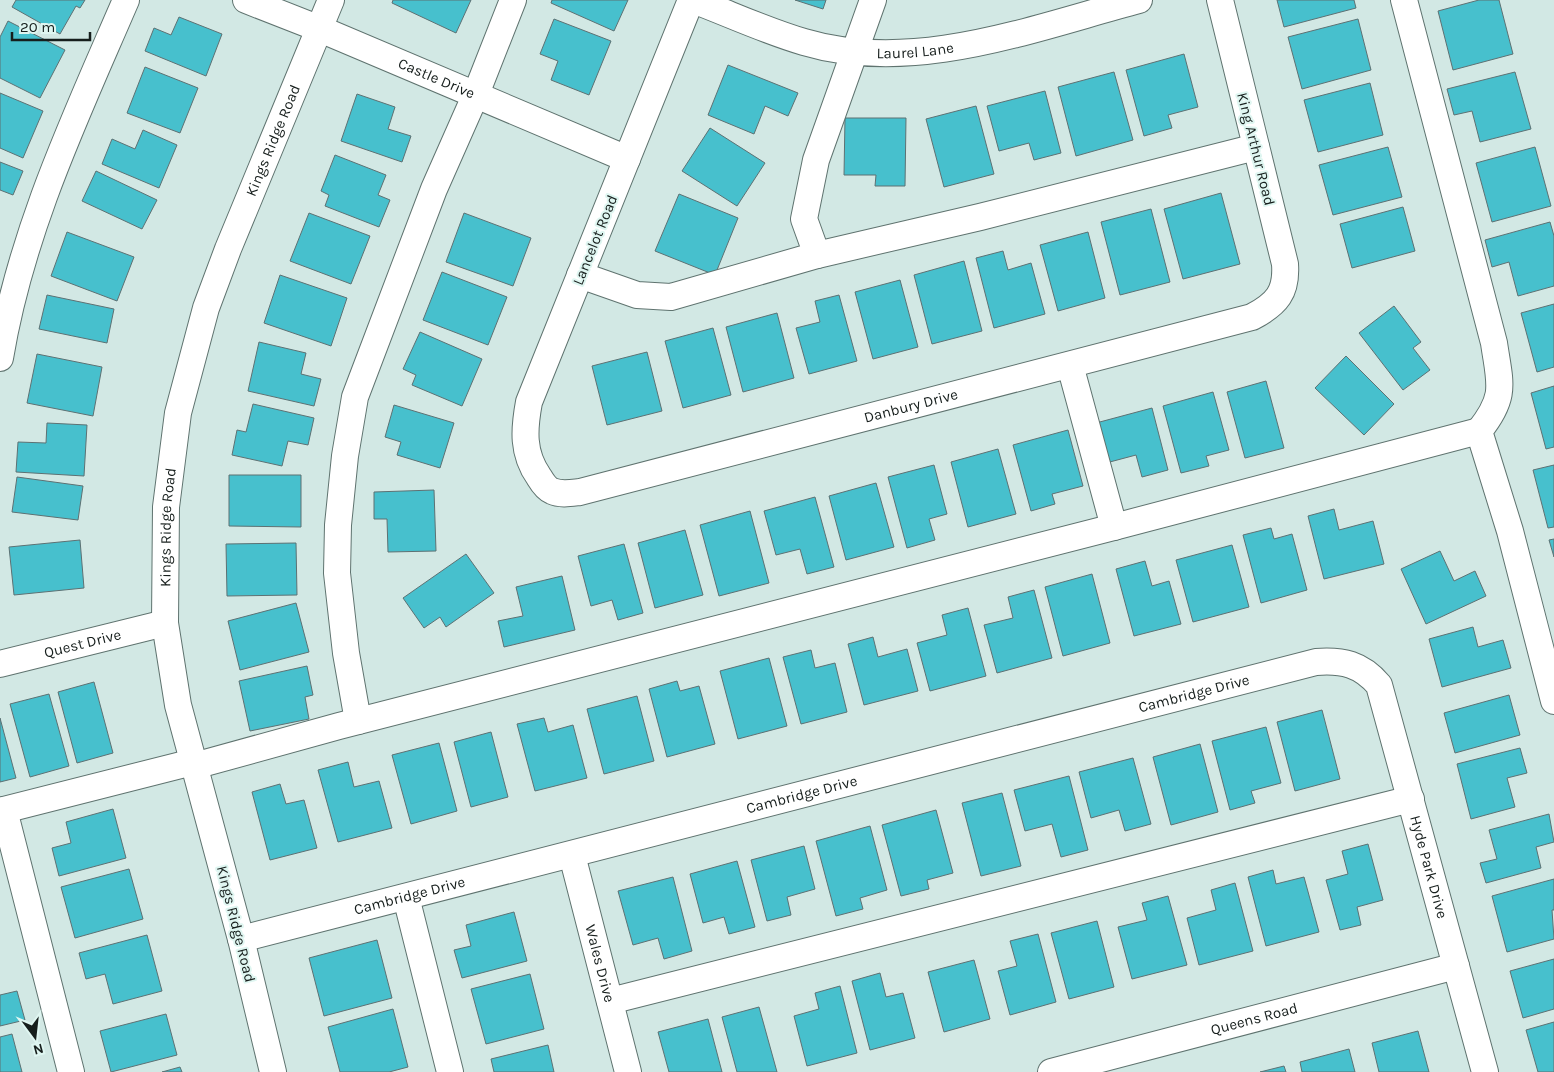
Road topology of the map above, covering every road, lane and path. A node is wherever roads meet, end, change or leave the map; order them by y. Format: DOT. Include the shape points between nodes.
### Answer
graph roads {
  1 [pos="126,0"];
  2 [pos="246,0"];
  3 [pos="331,0"];
  4 [pos="513,0"];
  5 [pos="692,0"];
  6 [pos="873,0"];
  7 [pos="1139,0"];
  8 [pos="1220,0"];
  9 [pos="1404,0"];
  10 [pos="320,29"];
  11 [pos="854,50"];
  12 [pos="476,94"];
  13 [pos="1256,147"];
  14 [pos="627,159"];
  15 [pos="817,255"];
  16 [pos="580,275"];
  17 [pos="1278,297"];
  18 [pos="0,358"];
  19 [pos="1070,365"];
  20 [pos="1479,431"];
  21 [pos="542,481"];
  22 [pos="1114,527"];
  23 [pos="165,623"];
  24 [pos="0,664"];
  25 [pos="1362,669"];
  26 [pos="1554,701"];
  27 [pos="358,721"];
  28 [pos="194,764"];
  29 [pos="1411,799"];
  30 [pos="2,811"];
  31 [pos="572,855"];
  32 [pos="406,897"];
  33 [pos="241,939"];
  34 [pos="1456,966"];
  35 [pos="610,1001"];
  36 [pos="71,1072"];
  37 [pos="272,1072"];
  38 [pos="450,1072"];
  39 [pos="628,1072"];
  40 [pos="1051,1072"];
  41 [pos="1485,1072"];
  1 -- 18 [label="street" via="40,205 8,310"];
  2 -- 10 [label="street, Castle Drive"];
  3 -- 10 [label="street, Kings Ridge Road"];
  4 -- 12 [label="street"];
  5 -- 11 [label="street, Laurel Lane" via="805,42"];
  5 -- 14 [label="street, Lancelot Road"];
  6 -- 11 [label="street"];
  7 -- 11 [label="street, Laurel Lane" via="939,49 883,53"];
  8 -- 13 [label="street, King Arthur Road"];
  9 -- 20 [label="street" via="1494,343 1501,392 1493,413"];
  10 -- 12 [label="street, Castle Drive"];
  10 -- 23 [label="street, Kings Ridge Road" via="228,249 192,352 171,454 164,553"];
  11 -- 15 [label="street" via="816,160 804,219"];
  12 -- 14 [label="street, Castle Drive"];
  12 -- 27 [label="street" via="434,189 355,397 345,456 337,573"];
  13 -- 15 [label="street"];
  13 -- 17 [label="street, King Arthur Road" via="1284,264 1286,279"];
  14 -- 16 [label="street, Lancelot Road"];
  15 -- 16 [label="street" via="671,297 637,295"];
  16 -- 21 [label="street, Lancelot Road" via="529,402 526,447 532,467"];
  17 -- 19 [label="street, Danbury Drive" via="1268,308 1252,317"];
  19 -- 21 [label="street, Danbury Drive" via="580,492 564,494 552,491"];
  19 -- 22 [label="street"];
  20 -- 22 [label="street"];
  20 -- 26 [label="street" via="1510,531"];
  22 -- 27 [label="street"];
  23 -- 24 [label="street, Quest Drive"];
  23 -- 28 [label="street, Kings Ridge Road" via="178,705"];
  25 -- 29 [label="street, Hyde Park Drive" via="1379,685"];
  25 -- 31 [label="street, Cambridge Drive" via="1350,663 1316,662"];
  27 -- 28 [label="street"];
  28 -- 30 [label="street"];
  28 -- 33 [label="street, Kings Ridge Road"];
  29 -- 34 [label="street, Hyde Park Drive"];
  29 -- 35 [label="street"];
  30 -- 36 [label="street"];
  31 -- 32 [label="street, Cambridge Drive"];
  31 -- 35 [label="street, Wales Drive"];
  32 -- 33 [label="street, Cambridge Drive"];
  32 -- 38 [label="street"];
  33 -- 37 [label="street, Kings Ridge Road"];
  34 -- 40 [label="street, Queens Road"];
  34 -- 41 [label="street, Hyde Park Drive"];
  35 -- 39 [label="street, Wales Drive"];
}
